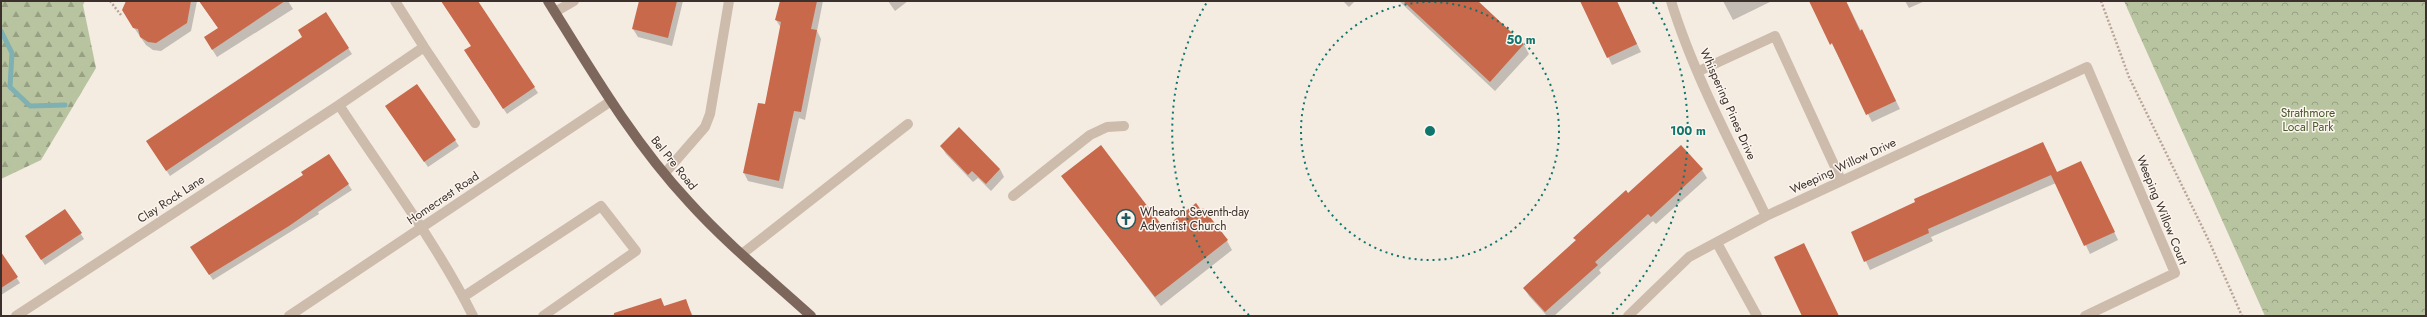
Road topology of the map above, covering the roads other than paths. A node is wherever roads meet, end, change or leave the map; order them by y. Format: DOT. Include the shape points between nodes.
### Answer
graph roads {
  1 [pos="395,1"];
  2 [pos="548,1"];
  3 [pos="574,1"];
  4 [pos="729,1"];
  5 [pos="1671,1"];
  6 [pos="555,12"];
  7 [pos="424,47"];
  8 [pos="2087,66"];
  9 [pos="1699,71"];
  10 [pos="611,101"];
  11 [pos="339,104"];
  12 [pos="475,123"];
  13 [pos="908,124"];
  14 [pos="1124,126"];
  15 [pos="665,173"];
  16 [pos="1841,180"];
  17 [pos="1013,196"];
  18 [pos="1766,216"];
  19 [pos="420,228"];
  20 [pos="1717,243"];
  21 [pos="742,254"];
  22 [pos="463,297"];
  23 [pos="16,316"];
  24 [pos="289,316"];
  25 [pos="473,316"];
  26 [pos="543,316"];
  27 [pos="811,316"];
  28 [pos="1628,316"];
  29 [pos="1758,316"];
  30 [pos="2085,316"];
  1 -- 7 [label="street"];
  2 -- 6 [label="main road, Bel Pre Road"];
  3 -- 6 [label="street"];
  4 -- 15 [label="street" via="710,114 705,127"];
  5 -- 9 [label="street, Whispering Pines Drive"];
  6 -- 10 [label="main road, Bel Pre Road"];
  7 -- 11 [label="street, Clay Rock Lane"];
  7 -- 12 [label="street"];
  8 -- 16 [label="street, Weeping Willow Drive"];
  8 -- 30 [label="street, Weeping Willow Court" via="2176,273"];
  9 -- 16 [label="street" via="1775,36"];
  9 -- 18 [label="street, Whispering Pines Drive"];
  10 -- 15 [label="main road, Bel Pre Road"];
  10 -- 19 [label="street, Homecrest Road"];
  11 -- 19 [label="street"];
  11 -- 23 [label="street, Clay Rock Lane"];
  13 -- 21 [label="street"];
  14 -- 17 [label="street" via="1107,127 1090,135"];
  15 -- 21 [label="main road, Bel Pre Road" via="688,202"];
  16 -- 18 [label="street, Weeping Willow Drive"];
  18 -- 20 [label="street, Weeping Willow Drive"];
  19 -- 22 [label="street"];
  19 -- 24 [label="street, Homecrest Road"];
  20 -- 28 [label="street, Weeping Willow Drive" via="1689,258"];
  20 -- 29 [label="street"];
  21 -- 27 [label="main road, Bel Pre Road"];
  22 -- 25 [label="street"];
  22 -- 26 [label="street" via="601,206 636,251"];
}
